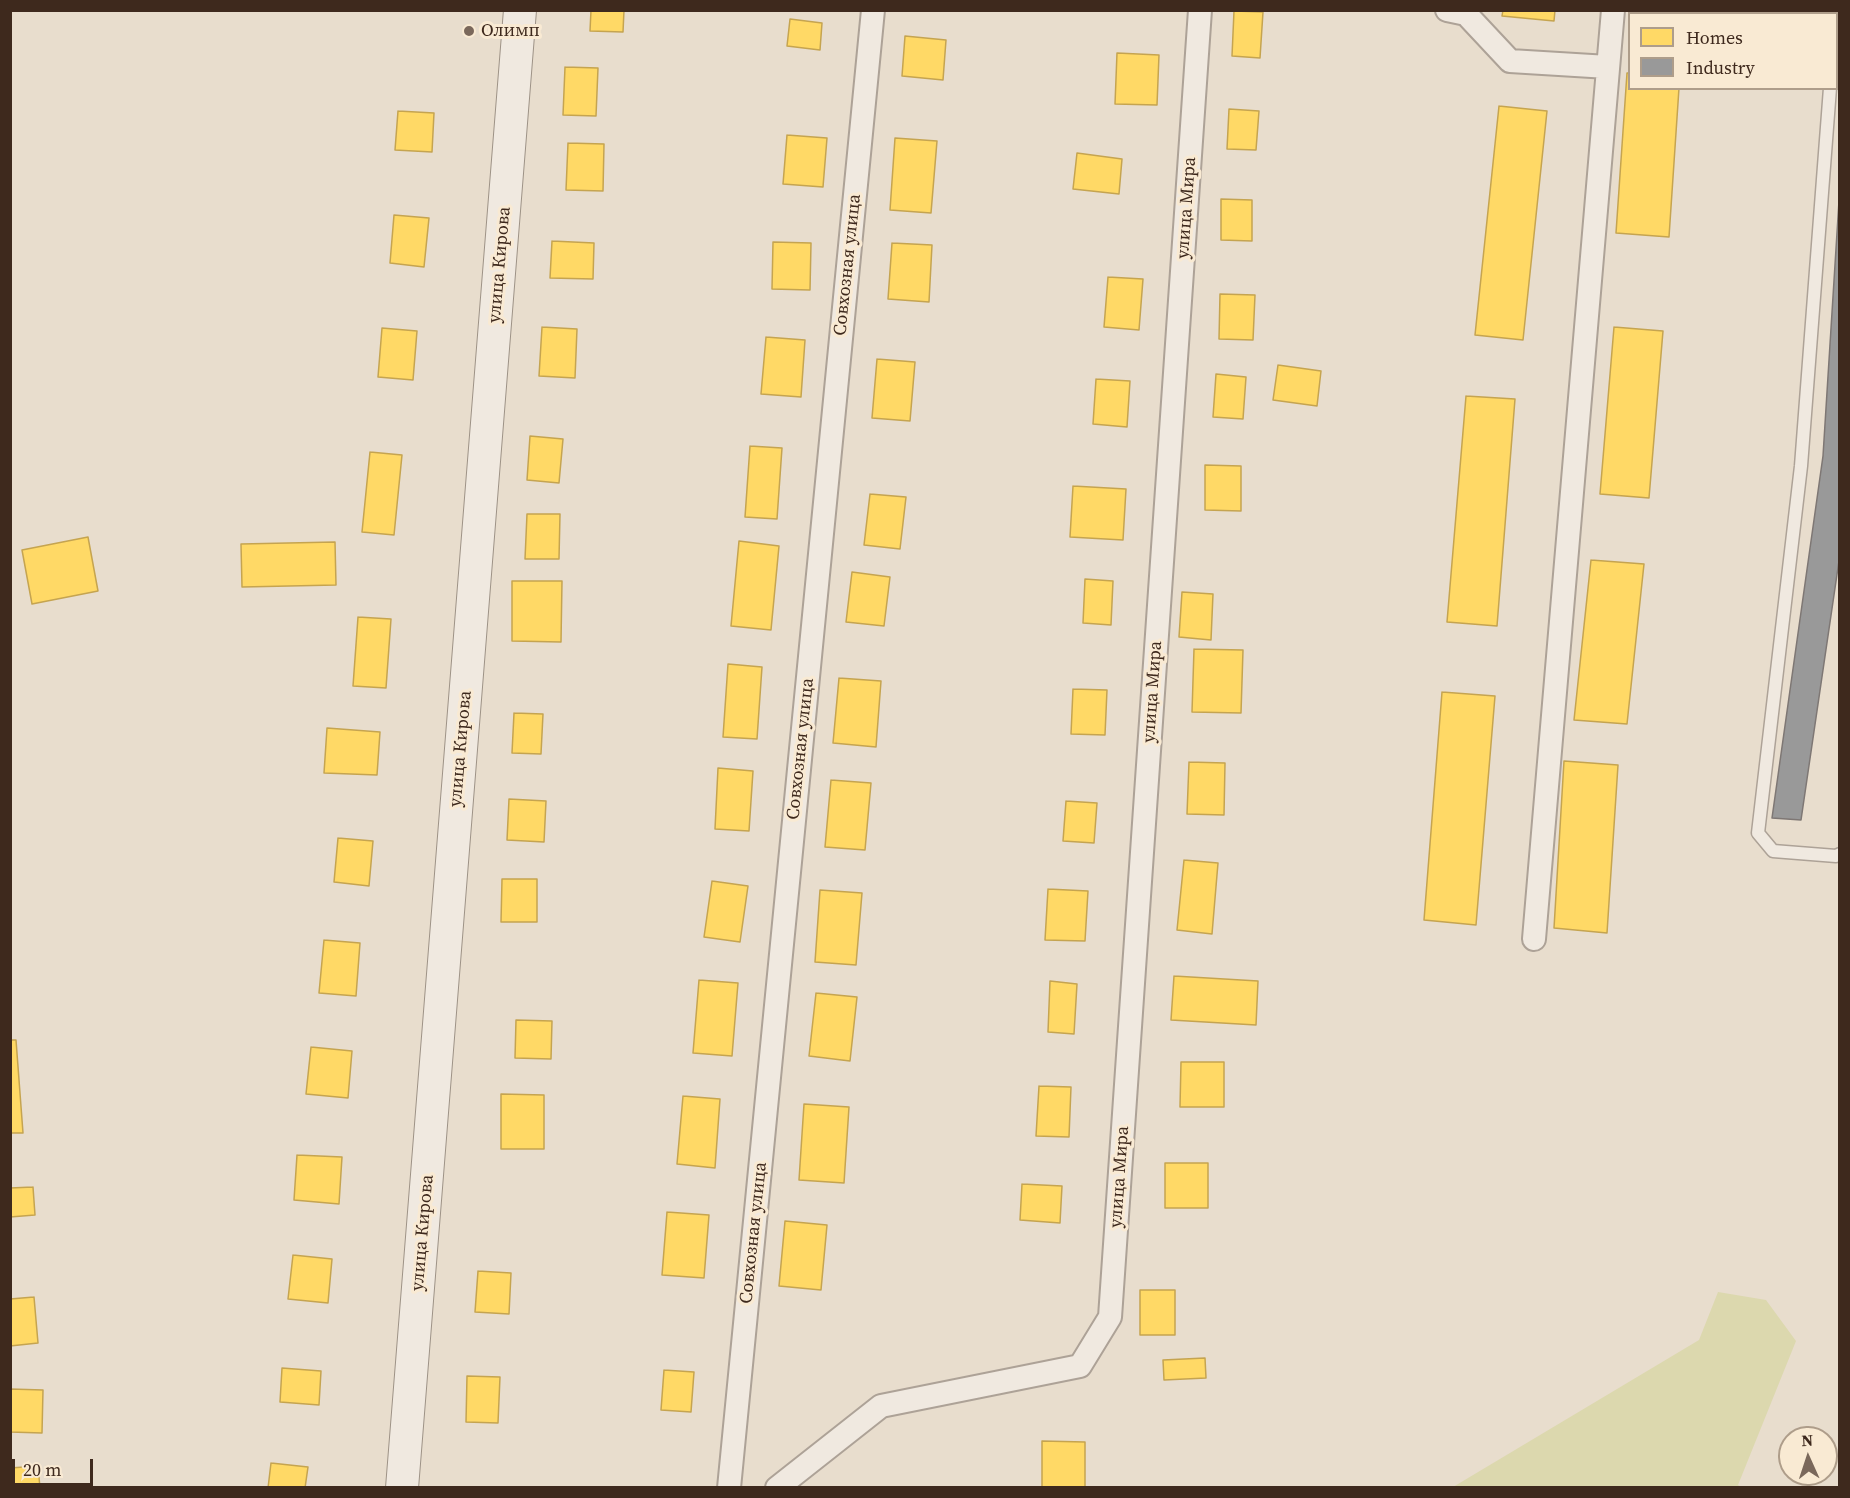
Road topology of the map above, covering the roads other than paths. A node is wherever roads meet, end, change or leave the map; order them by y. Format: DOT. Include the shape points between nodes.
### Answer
graph roads {
  1 [pos="520,10"];
  2 [pos="873,10"];
  3 [pos="1200,10"];
  4 [pos="1447,10"];
  5 [pos="1613,10"];
  6 [pos="1608,67"];
  7 [pos="1830,90"];
  8 [pos="1839,854"];
  9 [pos="1534,939"];
  10 [pos="402,1488"];
  11 [pos="729,1488"];
  12 [pos="777,1488"];
  1 -- 10 [label="street, улица Кирова"];
  2 -- 11 [label="street, Совхозная улица"];
  3 -- 12 [label="street, улица Мира" via="1110,1317 1080,1366 881,1406"];
  4 -- 6 [label="street" via="1466,14 1510,61"];
  5 -- 6 [label="street"];
  6 -- 9 [label="street"];
  7 -- 8 [label="lane" via="1801,466 1758,833 1773,851"];
}
